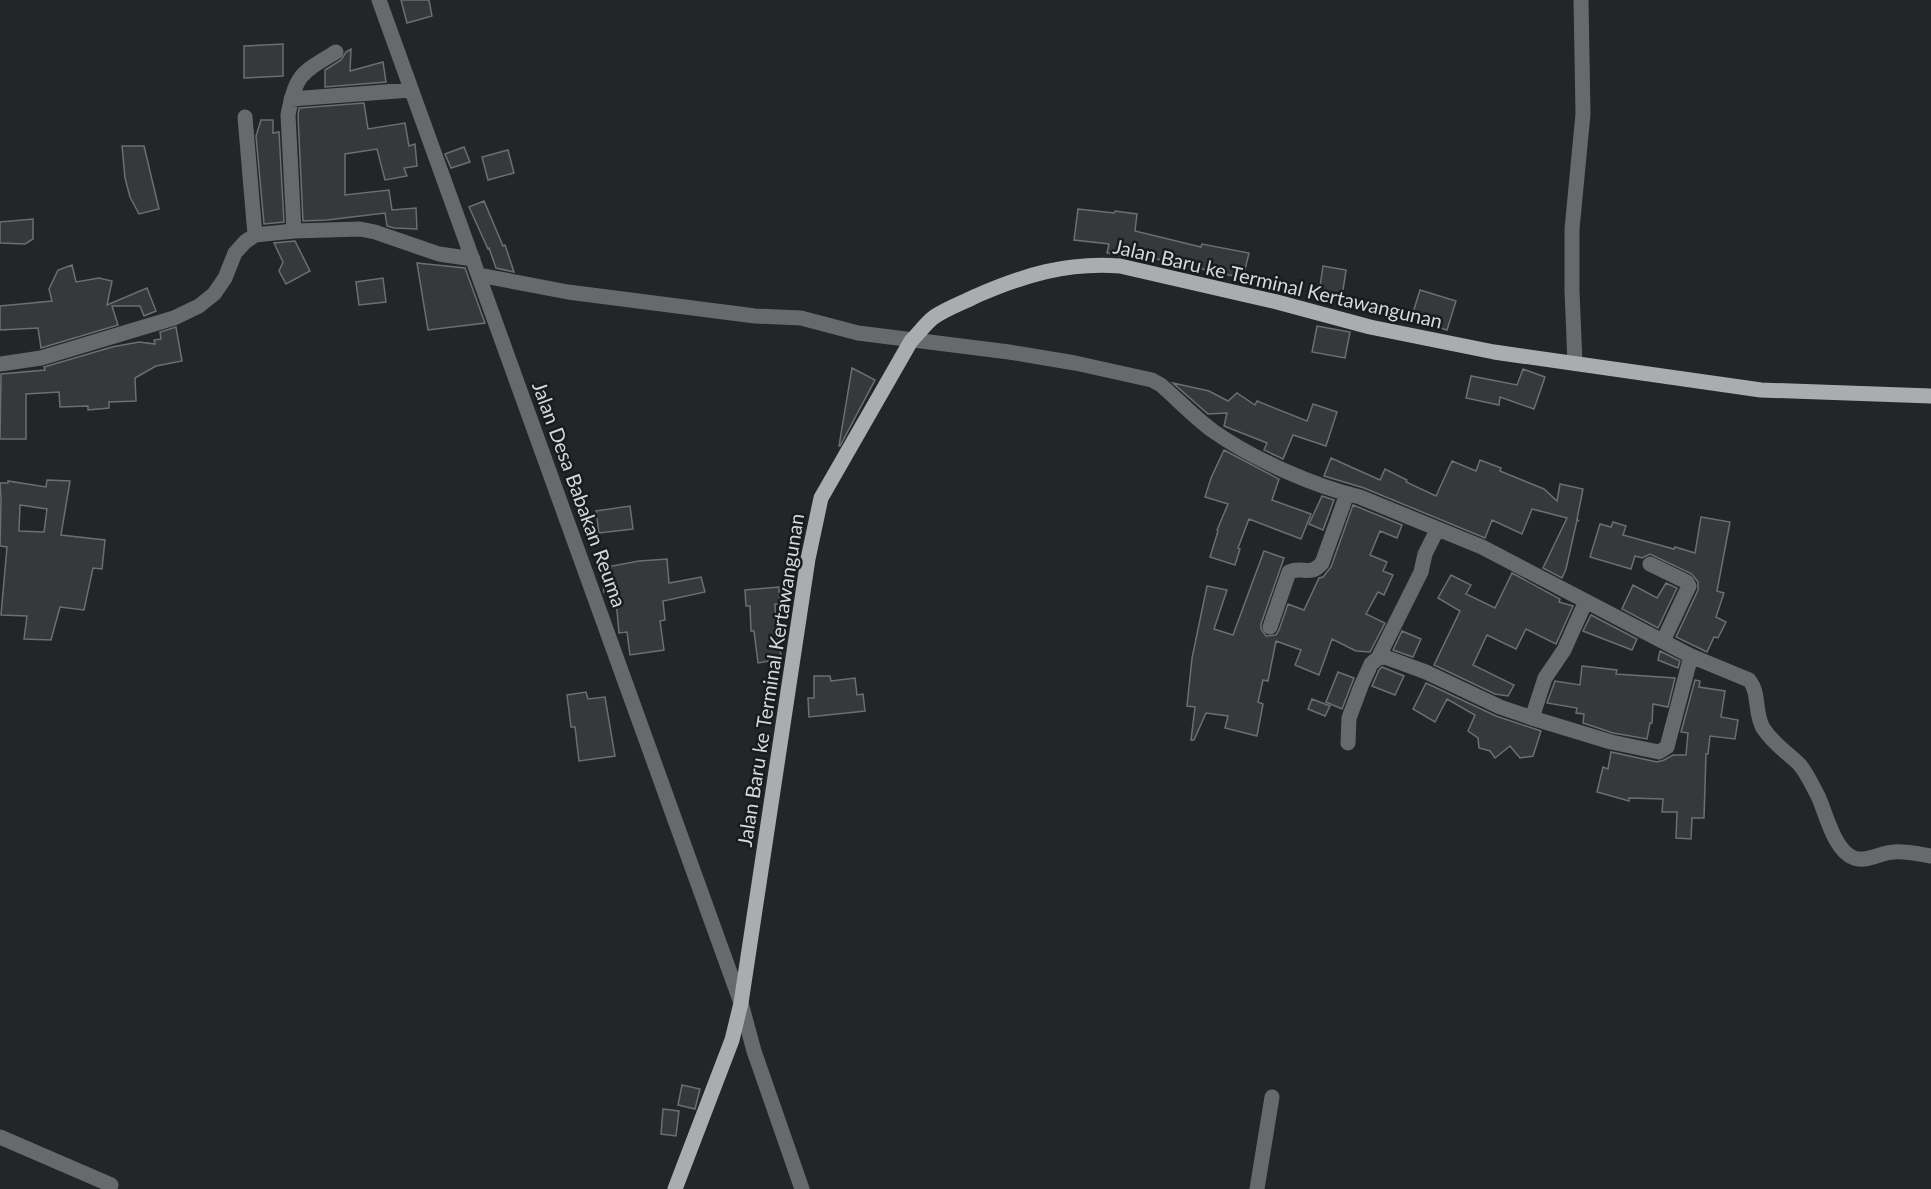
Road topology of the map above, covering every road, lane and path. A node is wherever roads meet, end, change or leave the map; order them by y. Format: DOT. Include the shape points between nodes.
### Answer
graph roads {
  1 [pos="379,0"];
  2 [pos="1581,0"];
  3 [pos="336,52"];
  4 [pos="411,90"];
  5 [pos="291,99"];
  6 [pos="245,117"];
  7 [pos="294,231"];
  8 [pos="255,235"];
  9 [pos="473,259"];
  10 [pos="479,275"];
  11 [pos="911,341"];
  12 [pos="1575,363"];
  13 [pos="0,364"];
  14 [pos="1925,395"];
  15 [pos="1347,494"];
  16 [pos="1437,530"];
  17 [pos="1650,564"];
  18 [pos="1586,601"];
  19 [pos="1270,627"];
  20 [pos="1663,641"];
  21 [pos="1691,656"];
  22 [pos="1378,658"];
  23 [pos="1532,718"];
  24 [pos="1348,743"];
  25 [pos="1931,855"];
  26 [pos="741,1003"];
  27 [pos="1272,1097"];
  28 [pos="0,1137"];
  29 [pos="109,1189"];
  30 [pos="675,1189"];
  31 [pos="802,1189"];
  32 [pos="1257,1189"];
  1 -- 4 [label="street, Jalan Desa Babakan Reuma"];
  2 -- 12 [label="street" via="1583,114 1572,229"];
  3 -- 5 [label="street" via="298,78"];
  4 -- 5 [label="street"];
  4 -- 9 [label="street, Jalan Desa Babakan Reuma"];
  5 -- 7 [label="street" via="288,115"];
  6 -- 8 [label="street"];
  7 -- 8 [label="street"];
  7 -- 9 [label="street" via="360,229 439,254"];
  8 -- 13 [label="street" via="235,253 225,279 199,306 174,318 41,358"];
  9 -- 10 [label="street, Jalan Desa Babakan Reuma"];
  10 -- 11 [label="street" via="568,292 813,320 858,333"];
  10 -- 26 [label="street, Jalan Desa Babakan Reuma"];
  11 -- 12 [label="main road, Jalan Baru ke Terminal Kertawangunan" via="932,319 999,286 1046,271 1094,264 1145,271 1370,327"];
  11 -- 15 [label="street" via="1009,352 1152,380 1241,449"];
  11 -- 26 [label="main road, Jalan Baru ke Terminal Kertawangunan" via="821,498 804,582"];
  12 -- 14 [label="main road, Jalan Baru ke Terminal Kertawangunan" via="1761,390"];
  15 -- 16 [label="street"];
  15 -- 19 [label="street" via="1322,562 1308,572 1289,572"];
  16 -- 18 [label="street" via="1482,547"];
  16 -- 22 [label="street" via="1421,572"];
  17 -- 20 [label="street" via="1681,578 1689,586"];
  18 -- 20 [label="street"];
  18 -- 23 [label="street" via="1564,650 1545,678"];
  20 -- 21 [label="street"];
  21 -- 23 [label="street" via="1667,747 1659,752"];
  21 -- 25 [label="street" via="1749,680 1754,686 1764,728 1783,752 1799,764 1835,839 1851,858 1893,852"];
  22 -- 23 [label="street" via="1396,660"];
  22 -- 24 [label="street" via="1371,664 1349,718"];
  26 -- 30 [label="main road, Jalan Baru ke Terminal Kertawangunan" via="732,1040"];
  26 -- 31 [label="street, Jalan Desa Babakan Reuma"];
  27 -- 32 [label="street"];
  28 -- 29 [label="street" via="111,1185"];
}
